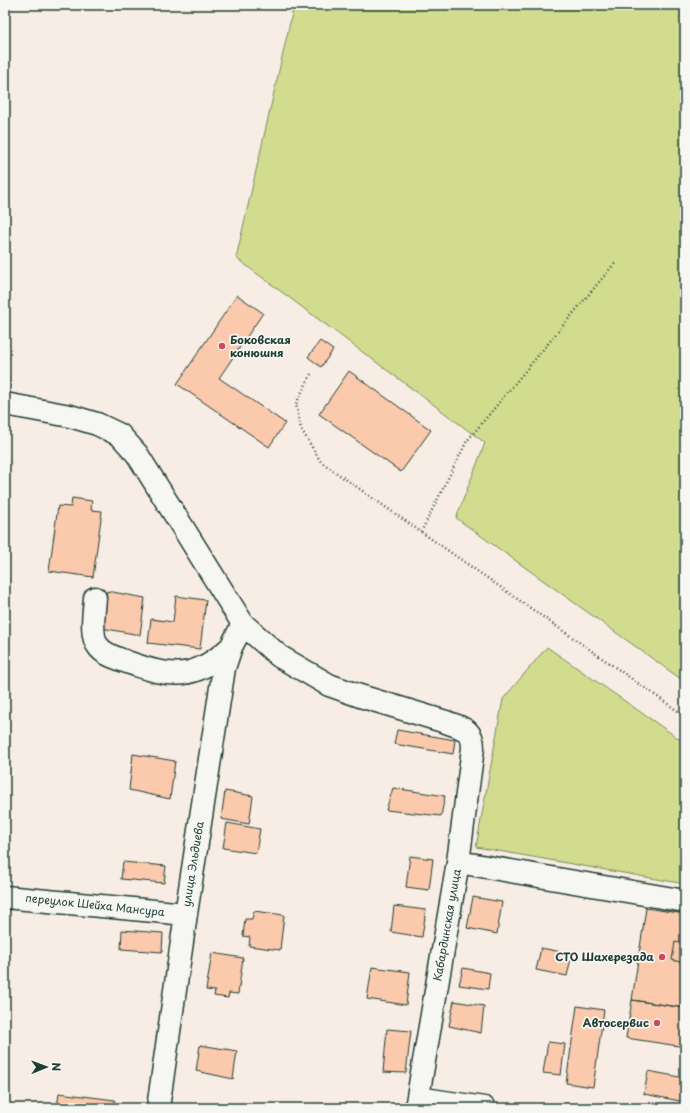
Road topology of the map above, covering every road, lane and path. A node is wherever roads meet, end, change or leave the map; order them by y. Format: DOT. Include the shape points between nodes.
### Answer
graph roads {
  1 [pos="615,263"];
  2 [pos="311,374"];
  3 [pos="5,404"];
  4 [pos="421,532"];
  5 [pos="95,598"];
  6 [pos="243,624"];
  7 [pos="231,647"];
  8 [pos="685,716"];
  9 [pos="458,862"];
  10 [pos="5,897"];
  11 [pos="685,901"];
  12 [pos="186,914"];
  13 [pos="417,1103"];
  14 [pos="158,1108"];
  15 [pos="484,1108"];
  1 -- 4 [label="path" via="467,441"];
  2 -- 4 [label="path" via="296,404 301,429 321,462"];
  3 -- 6 [label="street" via="70,416 97,424 120,435 137,454"];
  4 -- 8 [label="path"];
  5 -- 7 [label="street" via="94,638 97,646 103,652 129,663 163,673 184,674 209,665"];
  6 -- 7 [label="street, улица Эльдиева"];
  6 -- 9 [label="street" via="279,656 329,685 446,722 470,734 473,748"];
  7 -- 12 [label="street, улица Эльдиева" via="224,668"];
  9 -- 11 [label="street, Кабардинская улица"];
  9 -- 13 [label="street, Кабардинская улица"];
  10 -- 12 [label="street, переулок Шейха Мансура"];
  12 -- 14 [label="street, улица Эльдиева"];
  13 -- 15 [label="street"];
}
